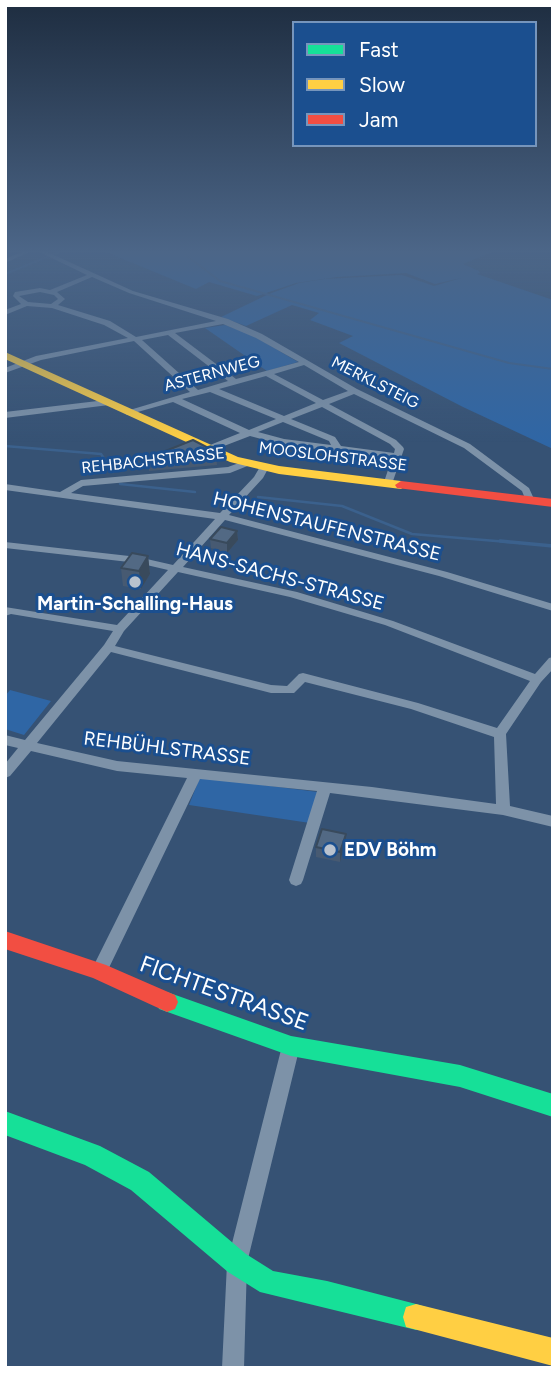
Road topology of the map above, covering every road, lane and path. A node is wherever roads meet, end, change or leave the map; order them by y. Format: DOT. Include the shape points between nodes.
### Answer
graph roads {
  1 [pos="79,314"];
  2 [pos="202,314"];
  3 [pos="225,321"];
  4 [pos="169,332"];
  5 [pos="133,339"];
  6 [pos="5,355"];
  7 [pos="26,363"];
  8 [pos="304,363"];
  9 [pos="5,371"];
  10 [pos="267,373"];
  11 [pos="234,382"];
  12 [pos="211,388"];
  13 [pos="354,391"];
  14 [pos="195,392"];
  15 [pos="174,398"];
  16 [pos="106,403"];
  17 [pos="321,404"];
  18 [pos="127,412"];
  19 [pos="5,415"];
  20 [pos="287,419"];
  21 [pos="250,433"];
  22 [pos="208,449"];
  23 [pos="338,449"];
  24 [pos="397,456"];
  25 [pos="247,463"];
  26 [pos="264,467"];
  27 [pos="389,482"];
  28 [pos="5,487"];
  29 [pos="64,494"];
  30 [pos="529,499"];
  31 [pos="553,503"];
  32 [pos="224,517"];
  33 [pos="5,545"];
  34 [pos="176,567"];
  35 [pos="553,608"];
  36 [pos="6,610"];
  37 [pos="120,629"];
  38 [pos="108,648"];
  39 [pos="553,661"];
  40 [pos="537,678"];
  41 [pos="500,734"];
  42 [pos="5,740"];
  43 [pos="27,746"];
  44 [pos="196,773"];
  45 [pos="5,774"];
  46 [pos="325,787"];
  47 [pos="503,810"];
  48 [pos="553,822"];
  49 [pos="296,880"];
  50 [pos="5,940"];
  51 [pos="99,971"];
  52 [pos="291,1046"];
  53 [pos="553,1106"];
  54 [pos="5,1123"];
  55 [pos="237,1263"];
  56 [pos="553,1352"];
  57 [pos="233,1368"];
  1 -- 5 [label="street" via="107,323"];
  2 -- 3 [label="street, MERKLSTEIG"];
  3 -- 4 [label="street"];
  3 -- 8 [label="street, MERKLSTEIG"];
  4 -- 5 [label="street"];
  4 -- 11 [label="street"];
  5 -- 7 [label="street"];
  5 -- 14 [label="street"];
  6 -- 7 [label="street, MOOSLOHSTRASSE"];
  7 -- 9 [label="street"];
  7 -- 16 [label="street, MOOSLOHSTRASSE"];
  8 -- 10 [label="street, ASTERNWEG"];
  8 -- 13 [label="street, MERKLSTEIG"];
  10 -- 11 [label="street, ASTERNWEG"];
  10 -- 17 [label="street"];
  11 -- 12 [label="street, ASTERNWEG"];
  12 -- 14 [label="street, ASTERNWEG"];
  12 -- 20 [label="street"];
  13 -- 17 [label="street"];
  13 -- 30 [label="street, MERKLSTEIG" via="467,446 526,490"];
  14 -- 15 [label="street, ASTERNWEG"];
  15 -- 18 [label="street, ASTERNWEG"];
  15 -- 21 [label="street"];
  16 -- 18 [label="street, MOOSLOHSTRASSE"];
  16 -- 19 [label="street"];
  17 -- 20 [label="street"];
  17 -- 24 [label="street" via="393,442 400,449"];
  18 -- 22 [label="street, MOOSLOHSTRASSE"];
  20 -- 21 [label="street"];
  20 -- 23 [label="street" via="331,439"];
  21 -- 22 [label="street"];
  21 -- 23 [label="street"];
  22 -- 25 [label="street, MOOSLOHSTRASSE"];
  23 -- 24 [label="street"];
  24 -- 27 [label="street"];
  25 -- 26 [label="street, MOOSLOHSTRASSE"];
  25 -- 29 [label="street, REHBACHSTRASSE" via="223,471 80,483"];
  26 -- 27 [label="street, MOOSLOHSTRASSE"];
  26 -- 32 [label="street"];
  27 -- 30 [label="street, MOOSLOHSTRASSE"];
  28 -- 29 [label="street, HOHENSTAUFENSTRASSE"];
  29 -- 32 [label="street, HOHENSTAUFENSTRASSE"];
  30 -- 31 [label="street, MOOSLOHSTRASSE"];
  32 -- 34 [label="street"];
  32 -- 35 [label="street, HOHENSTAUFENSTRASSE"];
  33 -- 34 [label="street, HANS-SACHS-STRASSE"];
  34 -- 37 [label="street"];
  34 -- 40 [label="street, HANS-SACHS-STRASSE" via="293,594 388,623"];
  36 -- 37 [label="street"];
  37 -- 38 [label="street"];
  38 -- 41 [label="street" via="271,688 290,690 303,677"];
  38 -- 43 [label="street"];
  39 -- 40 [label="street"];
  40 -- 41 [label="street"];
  41 -- 47 [label="street"];
  42 -- 43 [label="street, REHBÜHLSTRASSE"];
  43 -- 44 [label="street, REHBÜHLSTRASSE" via="117,766"];
  43 -- 45 [label="street"];
  44 -- 46 [label="street, REHBÜHLSTRASSE"];
  44 -- 51 [label="street"];
  46 -- 47 [label="street, REHBÜHLSTRASSE"];
  46 -- 49 [label="street"];
  47 -- 48 [label="street, REHBÜHLSTRASSE"];
  50 -- 51 [label="street, FICHTESTRASSE"];
  51 -- 52 [label="street, FICHTESTRASSE" via="167,1002"];
  52 -- 53 [label="street, FICHTESTRASSE" via="460,1076"];
  52 -- 55 [label="street"];
  54 -- 55 [label="street" via="91,1155 139,1181"];
  55 -- 56 [label="street" via="269,1283"];
  55 -- 57 [label="street"];
}
